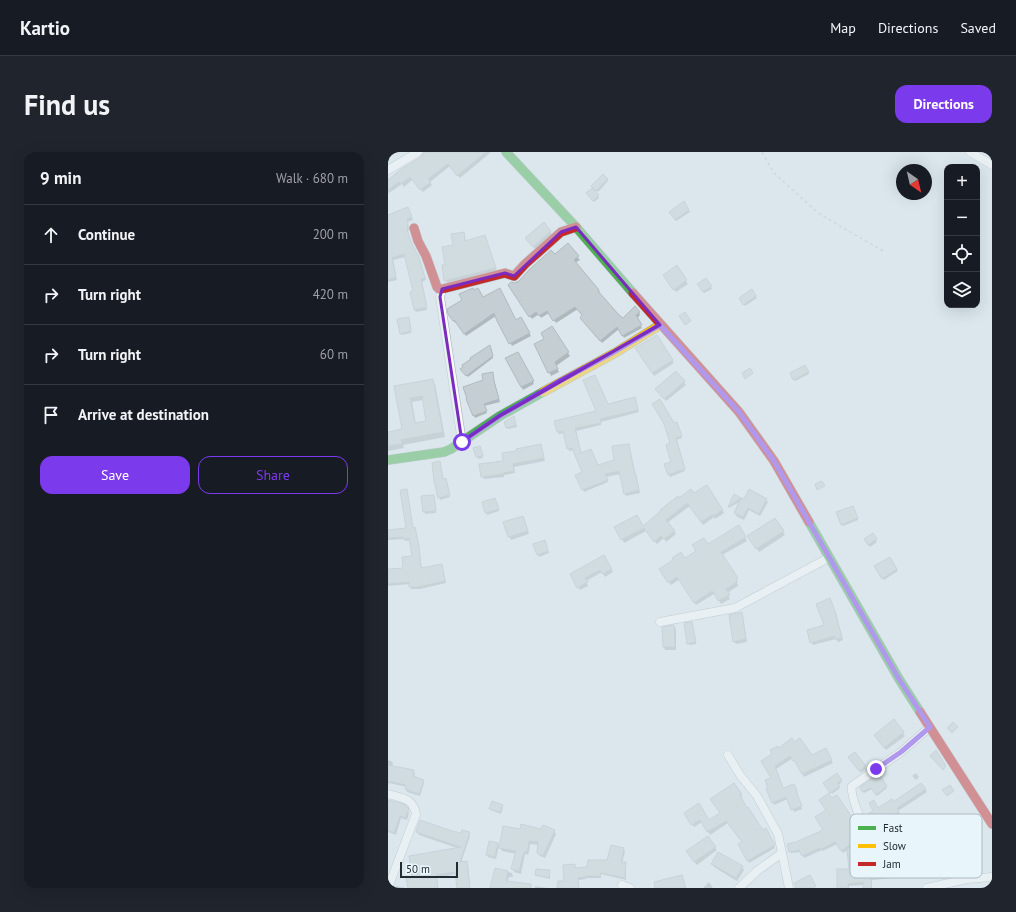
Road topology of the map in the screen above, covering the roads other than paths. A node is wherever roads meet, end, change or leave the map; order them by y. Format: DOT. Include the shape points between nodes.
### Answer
graph roads {
  1 [pos="418,152"];
  2 [pos="506,152"];
  3 [pos="970,152"];
  4 [pos="992,165"];
  5 [pos="388,170"];
  6 [pos="576,227"];
  7 [pos="414,228"];
  8 [pos="442,290"];
  9 [pos="660,325"];
  10 [pos="462,442"];
  11 [pos="388,460"];
  12 [pos="830,557"];
  13 [pos="660,622"];
  14 [pos="930,727"];
  15 [pos="728,755"];
  16 [pos="388,794"];
  17 [pos="859,814"];
  18 [pos="992,824"];
  19 [pos="782,853"];
  20 [pos="392,868"];
  21 [pos="992,878"];
  22 [pos="622,885"];
  23 [pos="388,888"];
  24 [pos="630,888"];
  25 [pos="739,888"];
  26 [pos="790,888"];
  27 [pos="926,888"];
  1 -- 5 [label="street"];
  2 -- 6 [label="main road"];
  3 -- 4 [label="street"];
  6 -- 8 [label="main road" via="561,232 514,276 504,273"];
  6 -- 9 [label="main road"];
  7 -- 8 [label="main road" via="437,287"];
  8 -- 10 [label="street" via="440,297"];
  9 -- 10 [label="main road" via="500,416"];
  9 -- 12 [label="main road" via="739,412 774,461"];
  10 -- 11 [label="main road" via="444,452"];
  12 -- 13 [label="street" via="735,608"];
  12 -- 14 [label="main road" via="899,679"];
  14 -- 17 [label="street" via="901,752 852,786"];
  14 -- 18 [label="main road"];
  15 -- 19 [label="street" via="757,796 778,834"];
  16 -- 20 [label="street" via="410,801 415,806 416,814"];
  19 -- 25 [label="street"];
  19 -- 26 [label="street"];
  20 -- 23 [label="street"];
  21 -- 27 [label="street" via="967,879"];
  22 -- 24 [label="street"];
}
